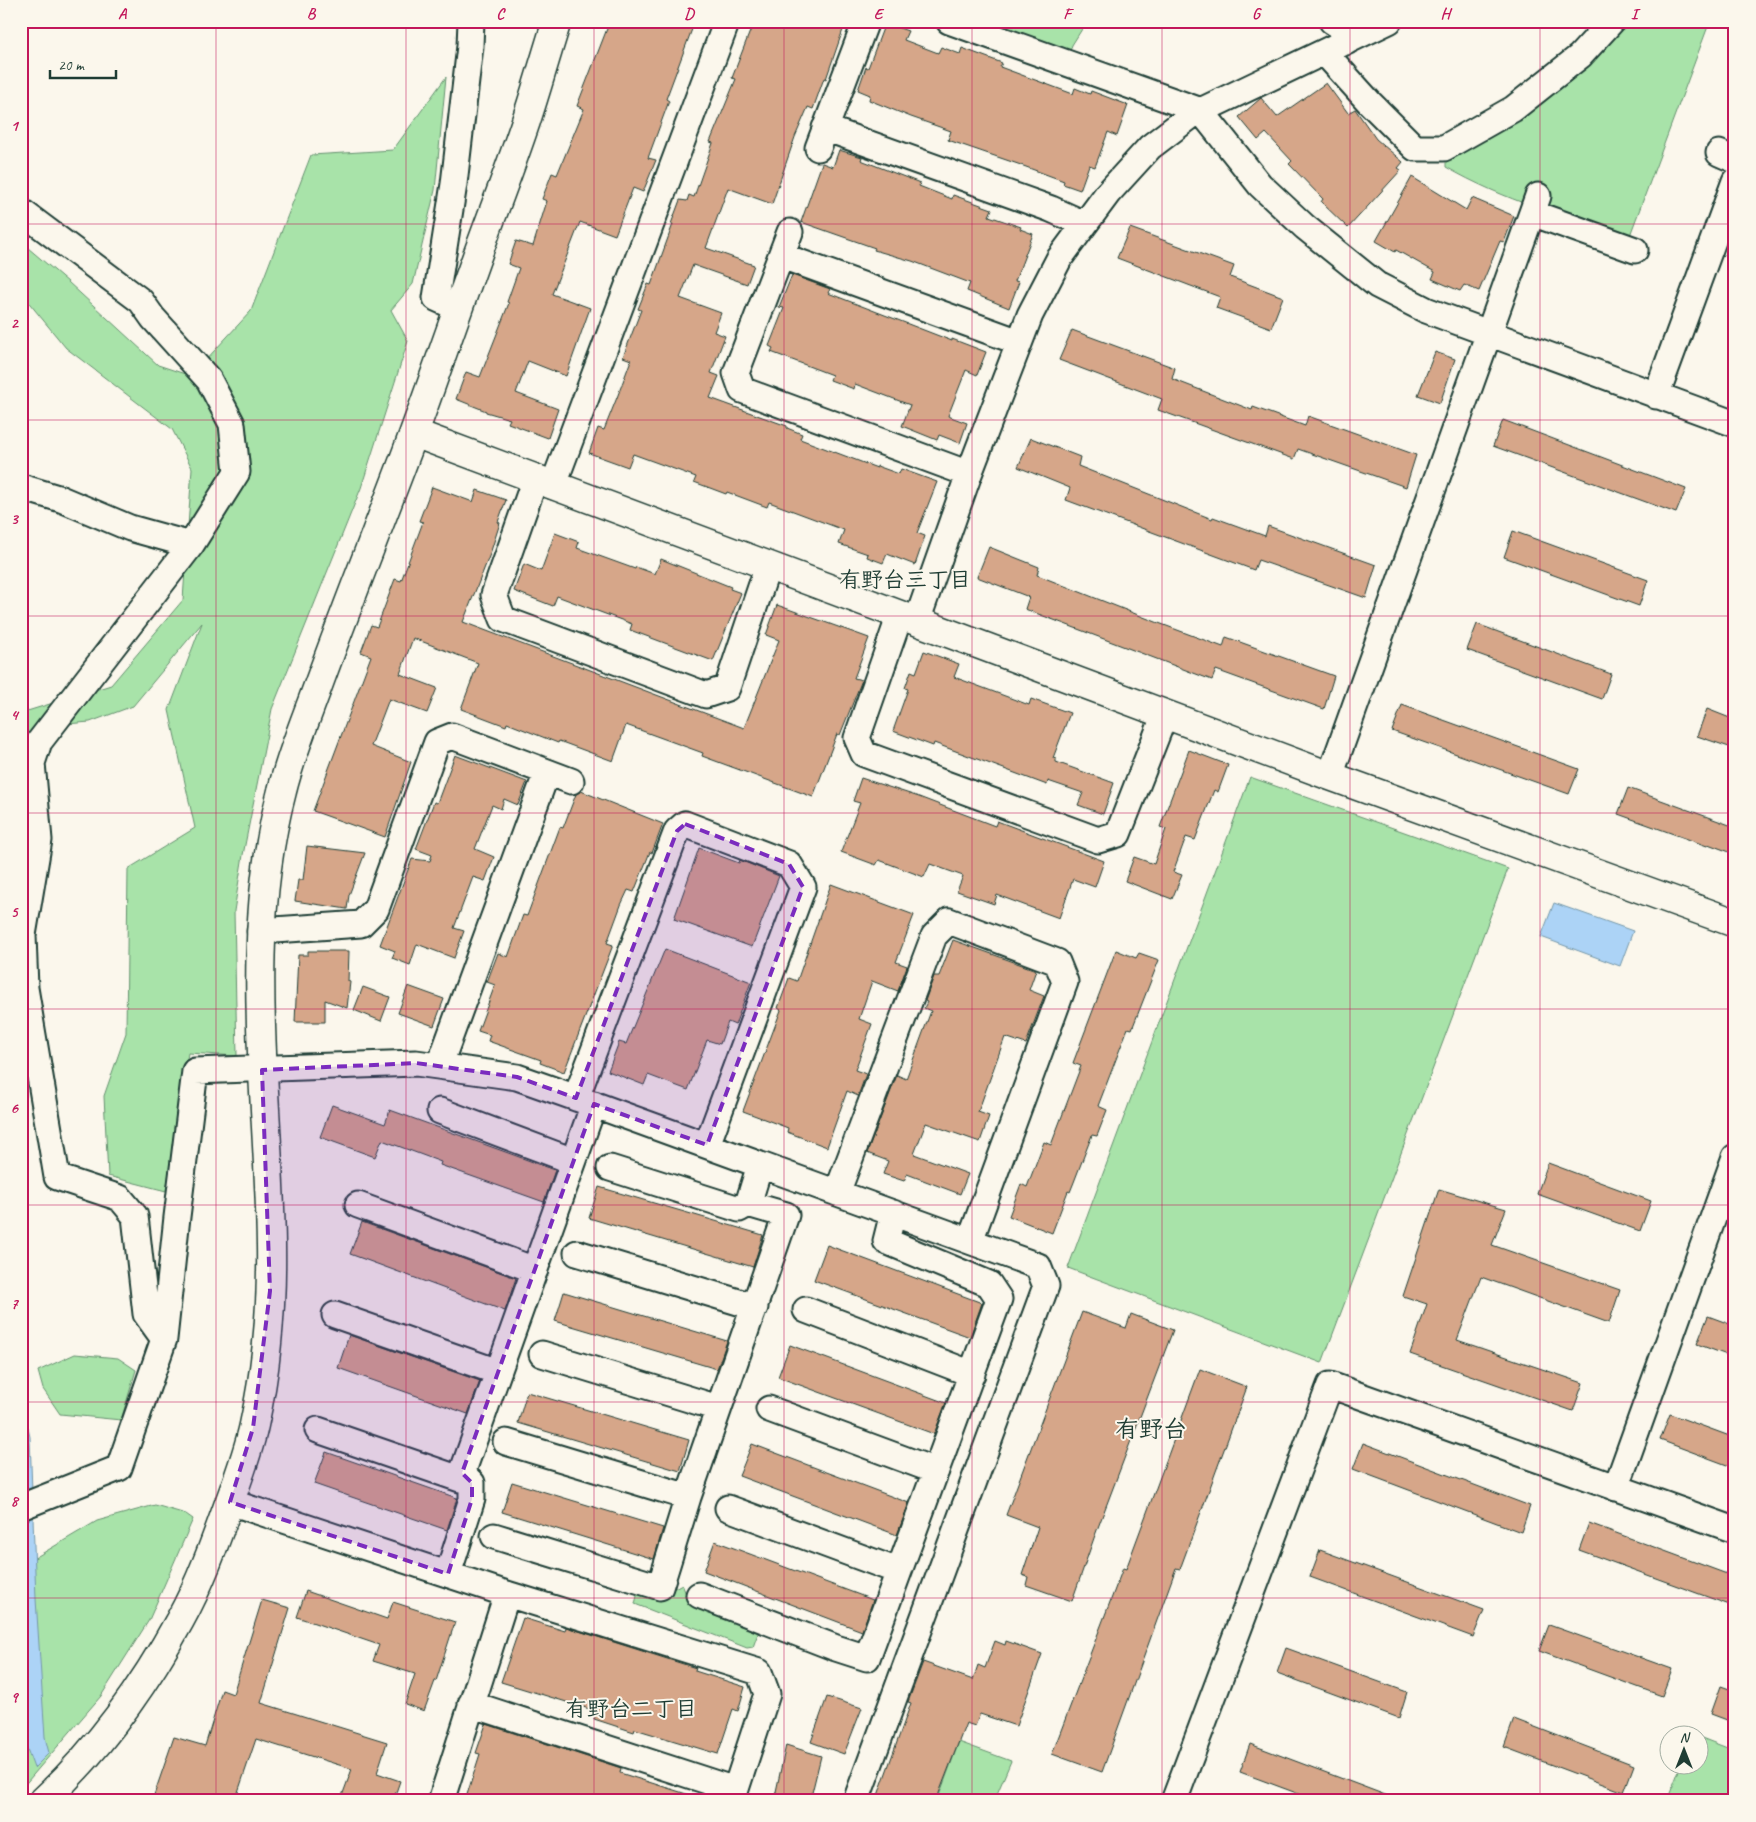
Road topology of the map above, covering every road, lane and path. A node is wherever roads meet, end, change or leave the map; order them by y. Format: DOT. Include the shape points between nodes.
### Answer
graph roads {
  1 [pos="471,21"];
  2 [pos="557,21"];
  3 [pos="727,21"];
  4 [pos="866,21"];
  5 [pos="949,21"];
  6 [pos="1332,21"];
  7 [pos="1389,21"];
  8 [pos="1612,21"];
  9 [pos="1335,47"];
  10 [pos="1201,111"];
  11 [pos="1735,181"];
  12 [pos="21,211"];
  13 [pos="1084,224"];
  14 [pos="790,232"];
  15 [pos="1635,250"];
  16 [pos="782,256"];
  17 [pos="458,308"];
  18 [pos="1490,334"];
  19 [pos="1019,342"];
  20 [pos="1656,396"];
  21 [pos="1735,424"];
  22 [pos="414,433"];
  23 [pos="969,474"];
  24 [pos="544,482"];
  25 [pos="21,487"];
  26 [pos="191,545"];
  27 [pos="768,566"];
  28 [pos="909,618"];
  29 [pos="1165,714"];
  30 [pos="547,772"];
  31 [pos="1330,776"];
  32 [pos="571,781"];
  33 [pos="1735,923"];
  34 [pos="260,931"];
  35 [pos="442,1066"];
  36 [pos="262,1070"];
  37 [pos="585,1101"];
  38 [pos="440,1111"];
  39 [pos="707,1145"];
  40 [pos="1735,1157"];
  41 [pos="574,1161"];
  42 [pos="760,1165"];
  43 [pos="610,1168"];
  44 [pos="837,1193"];
  45 [pos="748,1204"];
  46 [pos="358,1205"];
  47 [pos="893,1213"];
  48 [pos="970,1241"];
  49 [pos="577,1252"];
  50 [pos="535,1270"];
  51 [pos="755,1306"];
  52 [pos="806,1310"];
  53 [pos="335,1315"];
  54 [pos="164,1339"];
  55 [pos="542,1354"];
  56 [pos="498,1372"];
  57 [pos="972,1374"];
  58 [pos="718,1408"];
  59 [pos="769,1409"];
  60 [pos="318,1430"];
  61 [pos="506,1442"];
  62 [pos="936,1471"];
  63 [pos="462,1473"];
  64 [pos="1616,1488"];
  65 [pos="688,1497"];
  66 [pos="230,1502"];
  67 [pos="28,1504"];
  68 [pos="728,1508"];
  69 [pos="1735,1530"];
  70 [pos="494,1536"];
  71 [pos="898,1571"];
  72 [pos="448,1574"];
  73 [pos="507,1594"];
  74 [pos="698,1596"];
  75 [pos="471,1704"];
  76 [pos="734,1795"];
  77 [pos="42,1801"];
  78 [pos="441,1801"];
  79 [pos="856,1801"];
  80 [pos="1174,1801"];
  1 -- 17 [label="street" via="454,184 436,298"];
  2 -- 17 [label="street" via="526,121"];
  3 -- 24 [label="street"];
  4 -- 13 [label="street" via="822,138 1051,209"];
  5 -- 10 [label="street"];
  6 -- 9 [label="street" via="1338,25"];
  7 -- 9 [label="street"];
  8 -- 9 [label="street" via="1580,56 1513,108 1444,148 1415,148 1370,103"];
  9 -- 10 [label="street"];
  10 -- 13 [label="street" via="1150,147 1108,192"];
  10 -- 18 [label="street" via="1260,185 1378,285 1426,310"];
  11 -- 20 [label="street"];
  12 -- 26 [label="street" via="141,301 209,380 232,424 237,472"];
  13 -- 19 [label="street" via="1059,259"];
  14 -- 16 [label="street"];
  15 -- 18 [label="street" via="1535,205"];
  16 -- 19 [label="street"];
  16 -- 23 [label="street" via="736,374 742,390"];
  17 -- 22 [label="street"];
  18 -- 20 [label="street"];
  18 -- 31 [label="street"];
  19 -- 23 [label="street"];
  20 -- 21 [label="street"];
  22 -- 24 [label="street"];
  22 -- 34 [label="street" via="287,774 270,845"];
  23 -- 28 [label="street"];
  24 -- 27 [label="street"];
  24 -- 27 [label="street" via="494,595 503,620 706,695 727,688"];
  25 -- 26 [label="street" via="61,499 130,528"];
  26 -- 54 [label="street" via="39,742 32,763 39,840 23,935 25,988 58,1177 120,1198 135,1216 146,1314"];
  27 -- 28 [label="street"];
  28 -- 29 [label="street"];
  28 -- 29 [label="street" via="857,738 864,754 874,758 1098,840 1118,834"];
  29 -- 31 [label="street"];
  30 -- 32 [label="street"];
  30 -- 34 [label="street" via="452,736 437,742 376,909 361,924"];
  30 -- 35 [label="street"];
  31 -- 33 [label="street"];
  34 -- 36 [label="street"];
  35 -- 36 [label="street" via="416,1063"];
  35 -- 37 [label="street" via="517,1077"];
  36 -- 54 [label="street" via="195,1071"];
  36 -- 66 [label="street" via="271,1243 270,1291 261,1388 253,1428"];
  37 -- 39 [label="street"];
  37 -- 39 [label="street" via="677,831 685,824 790,864 803,887"];
  37 -- 41 [label="street"];
  38 -- 41 [label="street"];
  39 -- 42 [label="street"];
  40 -- 64 [label="street"];
  41 -- 50 [label="street"];
  42 -- 44 [label="street"];
  42 -- 45 [label="street"];
  43 -- 45 [label="street" via="739,1209"];
  44 -- 47 [label="street"];
  44 -- 48 [label="street" via="934,936 949,921 1057,962 1065,982"];
  45 -- 51 [label="street" via="786,1215"];
  46 -- 50 [label="street"];
  47 -- 48 [label="street"];
  47 -- 57 [label="street" via="886,1241 989,1284 998,1299"];
  48 -- 79 [label="street" via="1038,1266 1046,1286"];
  49 -- 51 [label="street"];
  50 -- 56 [label="street"];
  51 -- 58 [label="street"];
  52 -- 57 [label="street"];
  53 -- 56 [label="street"];
  54 -- 67 [label="street" via="119,1468"];
  55 -- 58 [label="street"];
  56 -- 63 [label="street"];
  57 -- 62 [label="street"];
  58 -- 65 [label="street"];
  59 -- 62 [label="street"];
  60 -- 63 [label="street" via="460,1479"];
  61 -- 65 [label="street"];
  62 -- 71 [label="street"];
  63 -- 72 [label="street" via="472,1483 472,1498"];
  64 -- 69 [label="street"];
  64 -- 80 [label="street" via="1330,1385"];
  65 -- 70 [label="street" via="660,1587"];
  66 -- 72 [label="street"];
  66 -- 77 [label="street" via="199,1580 161,1652 81,1763"];
  68 -- 71 [label="street"];
  71 -- 74 [label="street" via="867,1658"];
  72 -- 73 [label="street"];
  73 -- 75 [label="street"];
  73 -- 76 [label="street" via="759,1672 767,1694"];
  75 -- 76 [label="street"];
  75 -- 78 [label="street"];
}
